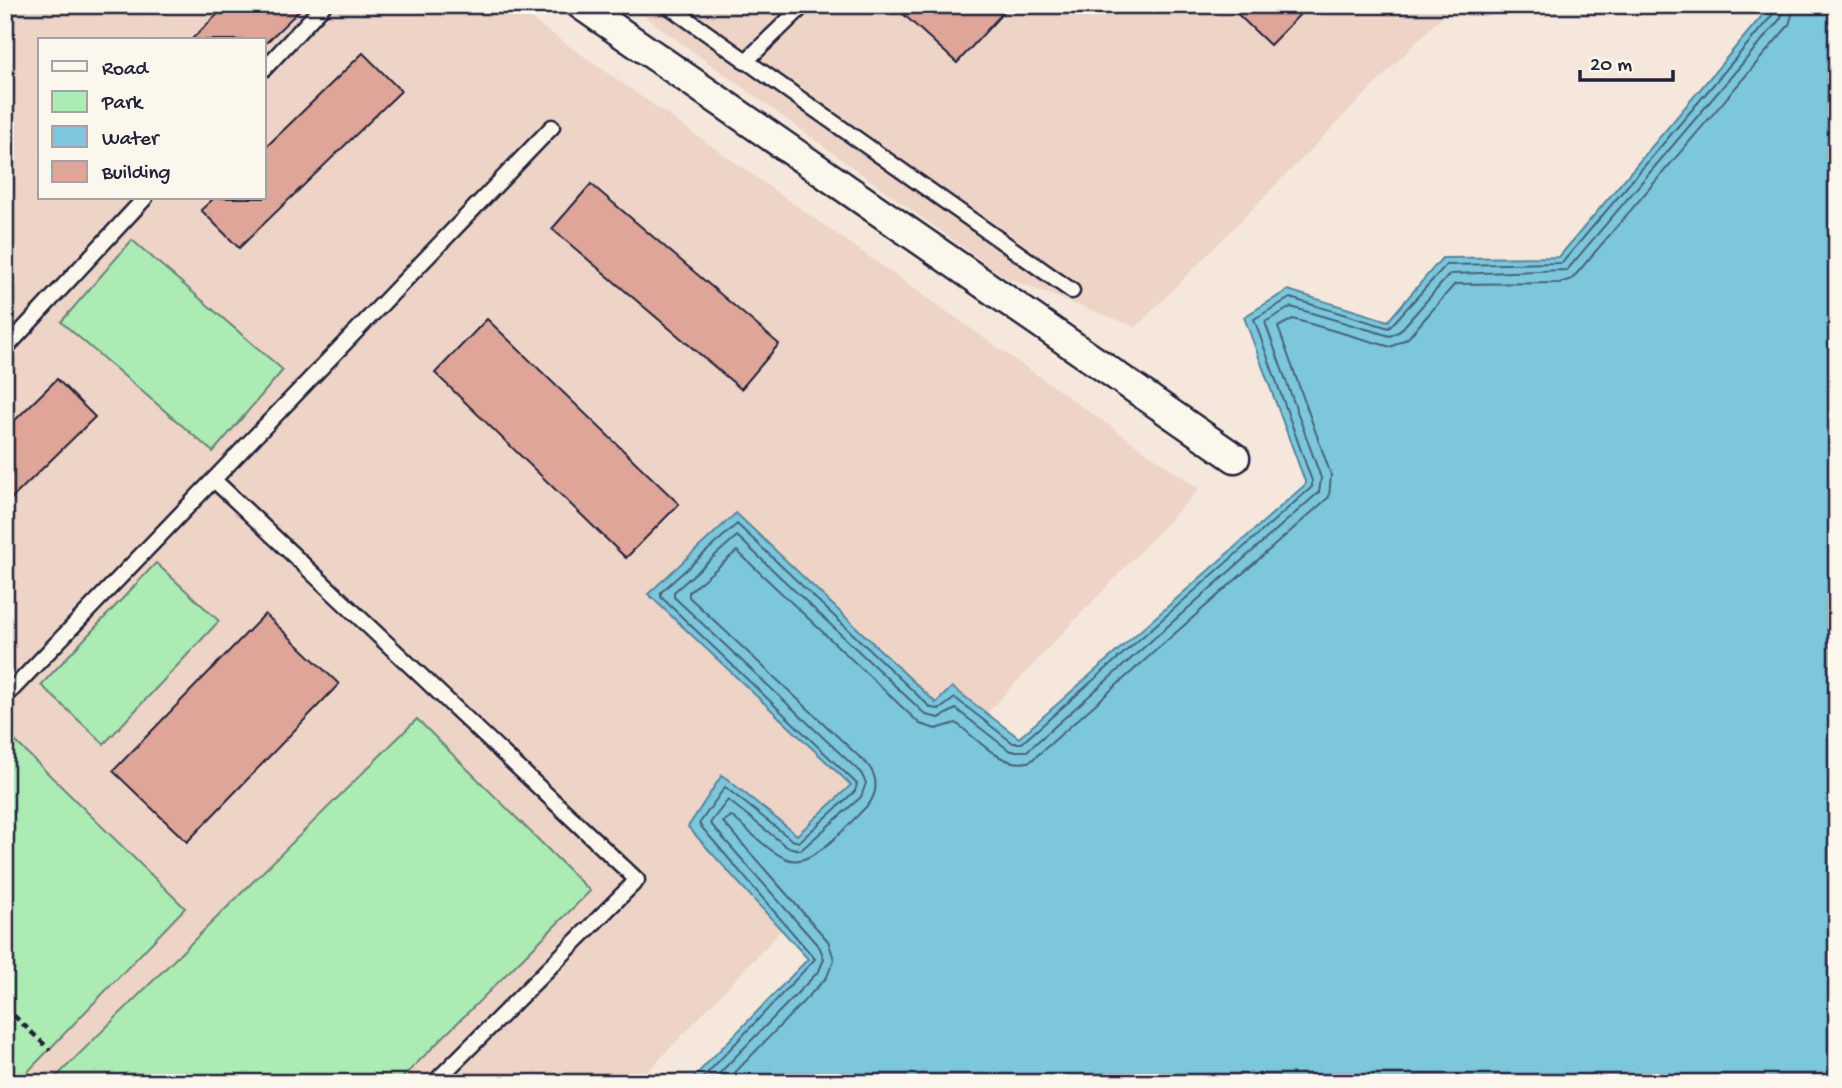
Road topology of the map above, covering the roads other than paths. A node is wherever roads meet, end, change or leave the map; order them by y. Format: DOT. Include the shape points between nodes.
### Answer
graph roads {
  1 [pos="324,5"];
  2 [pos="582,5"];
  3 [pos="667,5"];
  4 [pos="804,5"];
  5 [pos="745,62"];
  6 [pos="266,67"];
  7 [pos="552,127"];
  8 [pos="143,200"];
  9 [pos="1072,291"];
  10 [pos="5,349"];
  11 [pos="1235,458"];
  12 [pos="214,480"];
  13 [pos="5,697"];
  14 [pos="434,1083"];
  1 -- 6 [label="lane"];
  2 -- 11 [label="street"];
  3 -- 5 [label="lane"];
  4 -- 5 [label="lane"];
  5 -- 9 [label="lane"];
  7 -- 12 [label="lane"];
  8 -- 10 [label="lane"];
  12 -- 13 [label="lane"];
  12 -- 14 [label="lane" via="637,880"];
}
